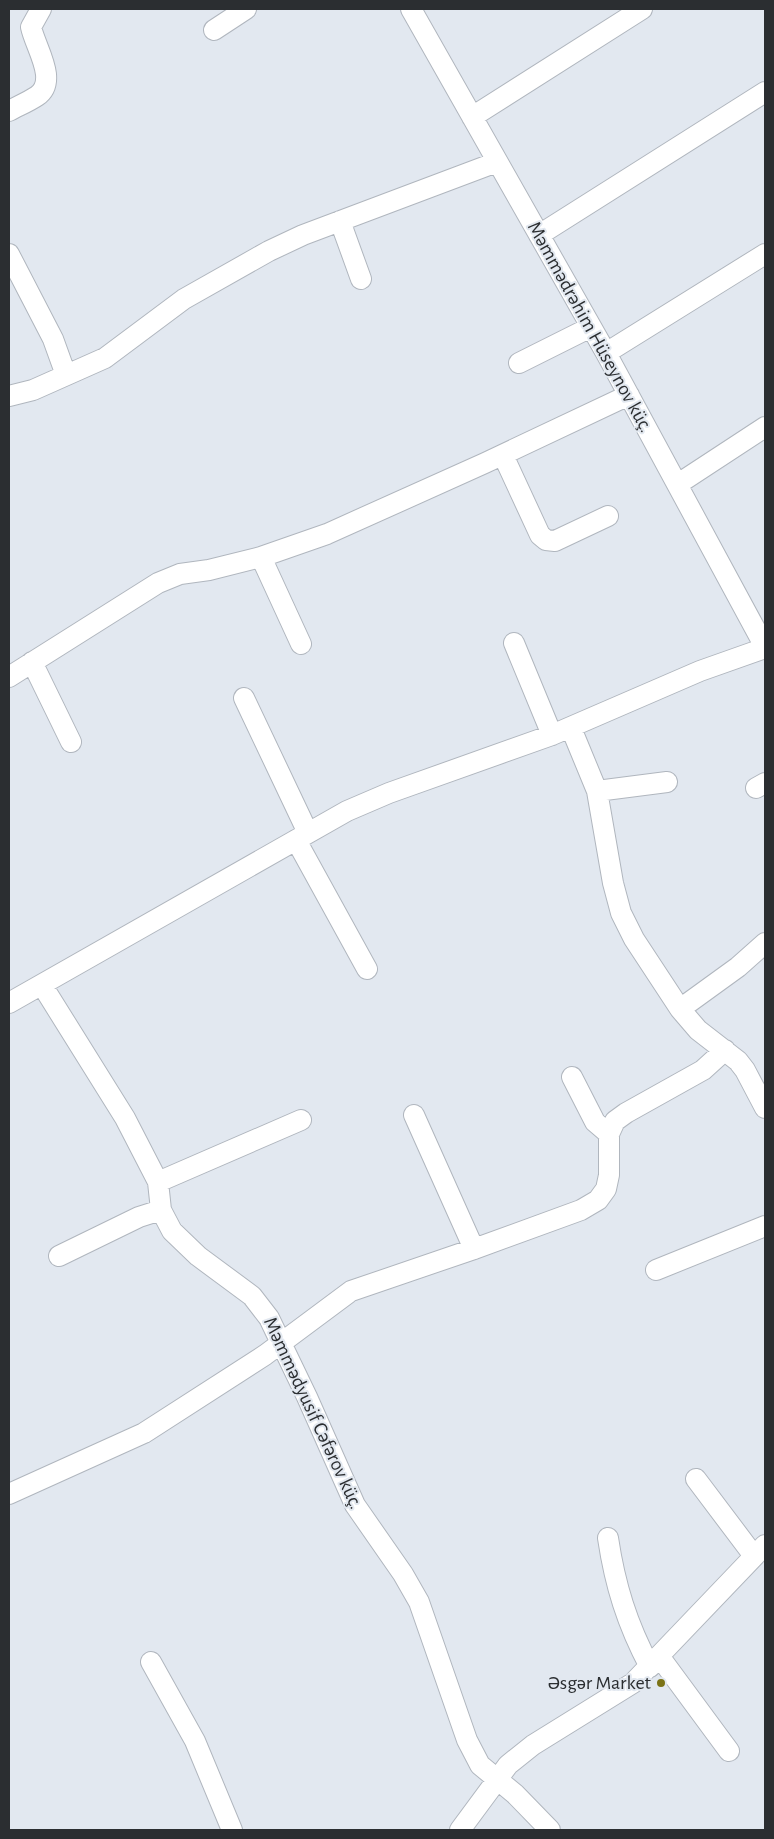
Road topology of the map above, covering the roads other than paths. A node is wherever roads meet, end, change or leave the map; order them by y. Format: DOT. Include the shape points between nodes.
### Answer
graph roads {
  1 [pos="41,9"];
  2 [pos="246,9"];
  3 [pos="411,9"];
  4 [pos="642,9"];
  5 [pos="214,30"];
  6 [pos="765,92"];
  7 [pos="9,111"];
  8 [pos="472,117"];
  9 [pos="497,162"];
  10 [pos="340,221"];
  11 [pos="539,235"];
  12 [pos="9,254"];
  13 [pos="765,254"];
  14 [pos="361,279"];
  15 [pos="591,327"];
  16 [pos="606,353"];
  17 [pos="519,363"];
  18 [pos="66,375"];
  19 [pos="629,395"];
  20 [pos="9,396"];
  21 [pos="765,427"];
  22 [pos="503,455"];
  23 [pos="678,484"];
  24 [pos="608,516"];
  25 [pos="261,557"];
  26 [pos="758,610"];
  27 [pos="514,643"];
  28 [pos="301,644"];
  29 [pos="765,647"];
  30 [pos="32,662"];
  31 [pos="9,677"];
  32 [pos="244,698"];
  33 [pos="571,728"];
  34 [pos="552,735"];
  35 [pos="71,742"];
  36 [pos="667,782"];
  37 [pos="597,792"];
  38 [pos="302,837"];
  39 [pos="765,943"];
  40 [pos="367,969"];
  41 [pos="42,985"];
  42 [pos="9,1003"];
  43 [pos="680,1009"];
  44 [pos="725,1050"];
  45 [pos="572,1077"];
  46 [pos="759,1080"];
  47 [pos="765,1108"];
  48 [pos="414,1115"];
  49 [pos="301,1120"];
  50 [pos="609,1134"];
  51 [pos="158,1182"];
  52 [pos="161,1210"];
  53 [pos="765,1226"];
  54 [pos="474,1249"];
  55 [pos="59,1256"];
  56 [pos="656,1270"];
  57 [pos="282,1344"];
  58 [pos="696,1479"];
  59 [pos="9,1494"];
  60 [pos="608,1538"];
  61 [pos="760,1550"];
  62 [pos="151,1662"];
  63 [pos="654,1662"];
  64 [pos="729,1751"];
  65 [pos="496,1780"];
  66 [pos="232,1830"];
  67 [pos="460,1830"];
  68 [pos="550,1830"];
  1 -- 7 [label="street" via="31,27 47,74 46,86 39,95"];
  2 -- 5 [label="street"];
  3 -- 8 [label="street, Məmmədrəhim Hüseynov küç."];
  4 -- 8 [label="street"];
  6 -- 11 [label="street"];
  8 -- 9 [label="street, Məmmədrəhim Hüseynov küç."];
  9 -- 10 [label="street"];
  9 -- 11 [label="street, Məmmədrəhim Hüseynov küç."];
  10 -- 14 [label="street"];
  10 -- 18 [label="street" via="269,251 184,299 105,358"];
  11 -- 15 [label="street, Məmmədrəhim Hüseynov küç."];
  12 -- 18 [label="street" via="53,339"];
  13 -- 16 [label="street"];
  15 -- 16 [label="street, Məmmədrəhim Hüseynov küç."];
  15 -- 17 [label="street"];
  16 -- 19 [label="street, Məmmədrəhim Hüseynov küç."];
  18 -- 20 [label="street" via="33,390"];
  19 -- 22 [label="street"];
  19 -- 23 [label="street, Məmmədrəhim Hüseynov küç."];
  21 -- 23 [label="street"];
  22 -- 24 [label="street" via="540,535 546,540 555,541"];
  22 -- 25 [label="street" via="327,534"];
  23 -- 26 [label="street, Məmmədrəhim Hüseynov küç."];
  25 -- 28 [label="street"];
  25 -- 30 [label="street" via="180,574 158,583"];
  26 -- 29 [label="street, Məmmədrəhim Hüseynov küç."];
  27 -- 34 [label="street"];
  29 -- 33 [label="street" via="700,671"];
  30 -- 31 [label="street"];
  30 -- 35 [label="street"];
  32 -- 38 [label="street"];
  33 -- 34 [label="street"];
  33 -- 37 [label="street"];
  34 -- 38 [label="street" via="389,793 347,811"];
  36 -- 37 [label="street"];
  37 -- 43 [label="street" via="621,913 634,939"];
  38 -- 40 [label="street"];
  38 -- 41 [label="street"];
  39 -- 43 [label="street"];
  41 -- 42 [label="street"];
  41 -- 51 [label="street, Məmmədyusif Cəfərov küç." via="125,1118"];
  43 -- 44 [label="street" via="698,1030"];
  44 -- 46 [label="street"];
  44 -- 50 [label="street" via="703,1070 626,1113 615,1121"];
  45 -- 50 [label="street" via="595,1122"];
  46 -- 47 [label="street"];
  48 -- 54 [label="street"];
  49 -- 51 [label="street"];
  50 -- 54 [label="street" via="609,1175 606,1189 598,1200 581,1210"];
  51 -- 52 [label="street, Məmmədyusif Cəfərov küç."];
  52 -- 55 [label="street" via="139,1217"];
  52 -- 57 [label="street, Məmmədyusif Cəfərov küç." via="185,1245 262,1306"];
  53 -- 56 [label="street"];
  54 -- 57 [label="street" via="351,1291"];
  57 -- 59 [label="street" via="144,1434"];
  57 -- 65 [label="street, Məmmədyusif Cəfərov küç." via="355,1505 419,1602 466,1740 480,1765"];
  58 -- 61 [label="street"];
  60 -- 63 [label="street" via="615,1582 636,1642"];
  61 -- 63 [label="street"];
  62 -- 66 [label="street" via="195,1740"];
  63 -- 64 [label="street"];
  63 -- 65 [label="street" via="620,1694 533,1745 508,1765"];
  65 -- 67 [label="street"];
  65 -- 68 [label="street, Məmmədyusif Cəfərov küç." via="515,1794"];
}
